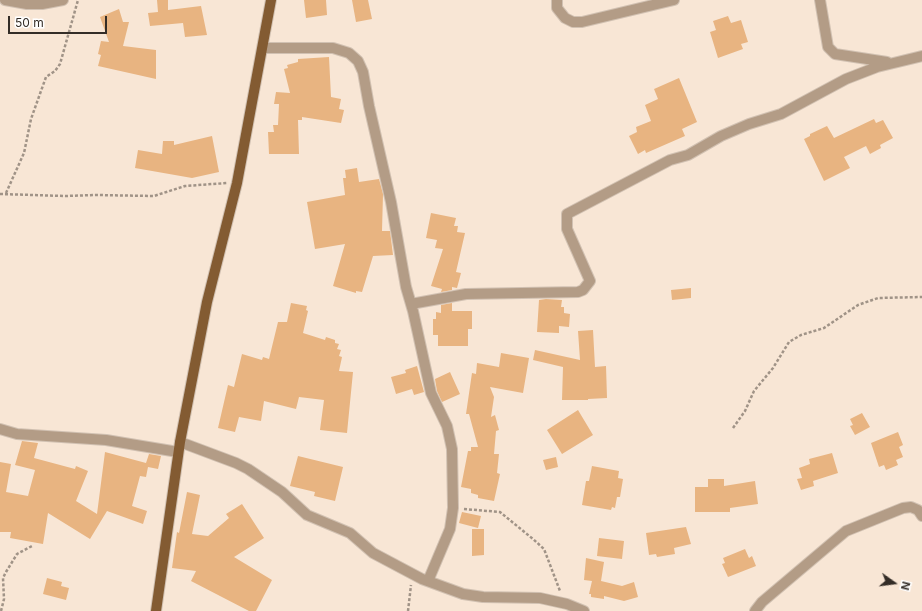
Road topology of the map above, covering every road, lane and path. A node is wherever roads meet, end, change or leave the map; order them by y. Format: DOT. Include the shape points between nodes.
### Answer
graph roads {
  1 [pos="5,0"];
  2 [pos="64,0"];
  3 [pos="78,0"];
  4 [pos="271,0"];
  5 [pos="557,0"];
  6 [pos="674,0"];
  7 [pos="820,0"];
  8 [pos="263,48"];
  9 [pos="922,56"];
  10 [pos="892,63"];
  11 [pos="237,183"];
  12 [pos="6,193"];
  13 [pos="0,194"];
  14 [pos="922,297"];
  15 [pos="411,304"];
  16 [pos="733,428"];
  17 [pos="0,429"];
  18 [pos="179,447"];
  19 [pos="453,508"];
  20 [pos="922,516"];
  21 [pos="32,546"];
  22 [pos="414,575"];
  23 [pos="428,581"];
  24 [pos="567,604"];
  25 [pos="1,611"];
  26 [pos="156,611"];
  27 [pos="408,611"];
  28 [pos="584,611"];
  29 [pos="755,611"];
  1 -- 2 [label="street" via="42,4"];
  3 -- 12 [label="path" via="60,64 46,77 24,153"];
  4 -- 8 [label="main road"];
  5 -- 6 [label="street" via="557,8 565,18 573,22"];
  7 -- 10 [label="street" via="828,47 835,54"];
  8 -- 11 [label="main road"];
  8 -- 15 [label="street" via="333,48 349,53 358,61 363,72 380,149"];
  9 -- 10 [label="street"];
  10 -- 15 [label="street" via="846,79 782,114 721,136 688,155 670,160 567,214 567,229 590,281 584,290 466,294"];
  11 -- 12 [label="path" via="185,186 154,196"];
  11 -- 18 [label="main road" via="207,302"];
  12 -- 13 [label="path"];
  14 -- 16 [label="path" via="878,298 858,305 824,328 801,335 789,342 773,368 754,391 745,411"];
  15 -- 19 [label="street" via="432,394 447,426 452,449"];
  17 -- 18 [label="street" via="17,434"];
  18 -- 22 [label="street" via="236,463 248,469 282,492 307,515 350,533 373,554"];
  18 -- 26 [label="main road"];
  19 -- 23 [label="street" via="450,529"];
  19 -- 24 [label="path" via="500,512 533,539 544,550"];
  20 -- 29 [label="street" via="918,510 911,507 903,508 846,531 762,602"];
  21 -- 25 [label="path" via="17,554 8,567 3,578 4,599"];
  22 -- 23 [label="street"];
  22 -- 27 [label="path"];
  23 -- 24 [label="street" via="463,594 483,598 525,597"];
  24 -- 28 [label="street"];
}
